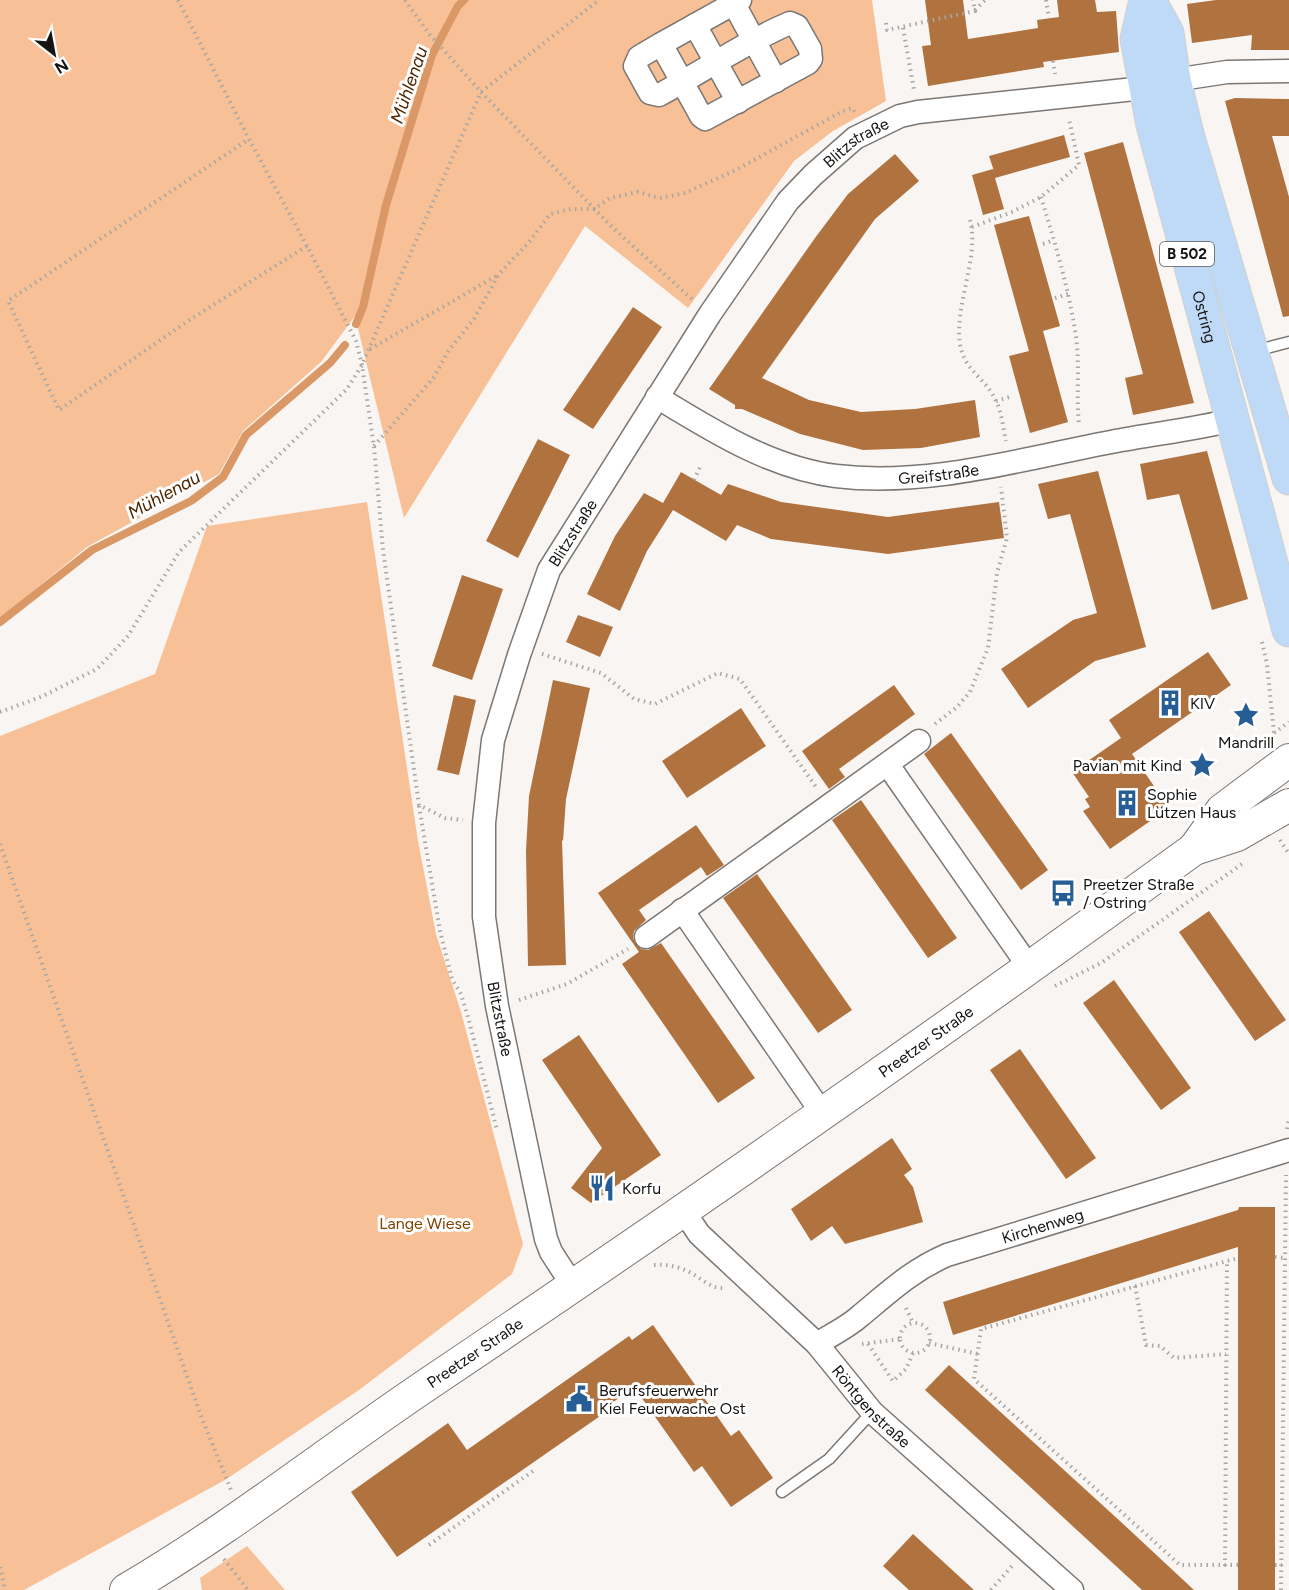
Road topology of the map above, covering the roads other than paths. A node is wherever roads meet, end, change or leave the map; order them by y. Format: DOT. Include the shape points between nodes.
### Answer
graph roads {
  1 [pos="1148,0"];
  2 [pos="740,1"];
  3 [pos="695,25"];
  4 [pos="761,39"];
  5 [pos="662,44"];
  6 [pos="717,64"];
  7 [pos="1289,71"];
  8 [pos="782,77"];
  9 [pos="682,82"];
  10 [pos="1159,84"];
  11 [pos="738,102"];
  12 [pos="1289,342"];
  13 [pos="1252,351"];
  14 [pos="657,397"];
  15 [pos="1232,420"];
  16 [pos="1287,464"];
  17 [pos="1289,630"];
  18 [pos="919,741"];
  19 [pos="1289,760"];
  20 [pos="888,765"];
  21 [pos="1289,805"];
  22 [pos="1194,849"];
  23 [pos="682,910"];
  24 [pos="646,937"];
  25 [pos="1029,967"];
  26 [pos="822,1113"];
  27 [pos="1287,1151"];
  28 [pos="683,1210"];
  29 [pos="573,1286"];
  30 [pos="817,1344"];
  31 [pos="872,1412"];
  32 [pos="782,1492"];
  33 [pos="126,1590"];
  34 [pos="1072,1590"];
  1 -- 10 [label="main road, Ostring / B 502" via="1137,39"];
  2 -- 3 [label="street"];
  2 -- 4 [label="street"];
  3 -- 5 [label="street"];
  3 -- 6 [label="street"];
  4 -- 6 [label="street"];
  4 -- 8 [label="street"];
  4 -- 8 [label="street" via="790,23 797,26 810,49 811,59"];
  5 -- 9 [label="street"];
  5 -- 9 [label="street" via="639,57 635,66 650,93 659,95"];
  6 -- 9 [label="street"];
  6 -- 11 [label="street"];
  7 -- 10 [label="street, Blitzstraße" via="1227,72"];
  8 -- 11 [label="street"];
  9 -- 11 [label="street" via="705,119"];
  10 -- 13 [label="main road, Ostring / B 502" via="1187,134"];
  10 -- 14 [label="street, Blitzstraße" via="918,112 900,116 855,138 788,201"];
  10 -- 15 [label="main road, Ostring / B 502"];
  12 -- 13 [label="lane"];
  13 -- 16 [label="main road, Ostring / B 502"];
  14 -- 15 [label="street, Greifstraße" via="729,441 783,461 834,476 885,479 1005,464"];
  14 -- 29 [label="street, Blitzstraße" via="549,570 493,740 484,823 484,916 496,1006 546,1239"];
  15 -- 17 [label="main road, Ostring / B 502"];
  18 -- 20 [label="street"];
  19 -- 22 [label="street, Preetzer Straße" via="1222,810"];
  20 -- 23 [label="street"];
  20 -- 25 [label="street"];
  21 -- 22 [label="street, Preetzer Straße" via="1237,835"];
  22 -- 25 [label="street, Preetzer Straße"];
  23 -- 24 [label="street"];
  23 -- 26 [label="street"];
  25 -- 26 [label="street, Preetzer Straße"];
  26 -- 28 [label="street, Preetzer Straße"];
  27 -- 30 [label="street, Kirchenweg" via="947,1255 924,1265 888,1290 859,1318"];
  28 -- 29 [label="street, Preetzer Straße"];
  28 -- 30 [label="street, Röntgenstraße" via="699,1234"];
  29 -- 33 [label="street, Preetzer Straße" via="209,1539"];
  30 -- 31 [label="street, Röntgenstraße"];
  31 -- 32 [label="lane" via="829,1459"];
  31 -- 34 [label="street, Röntgenstraße"];
}
